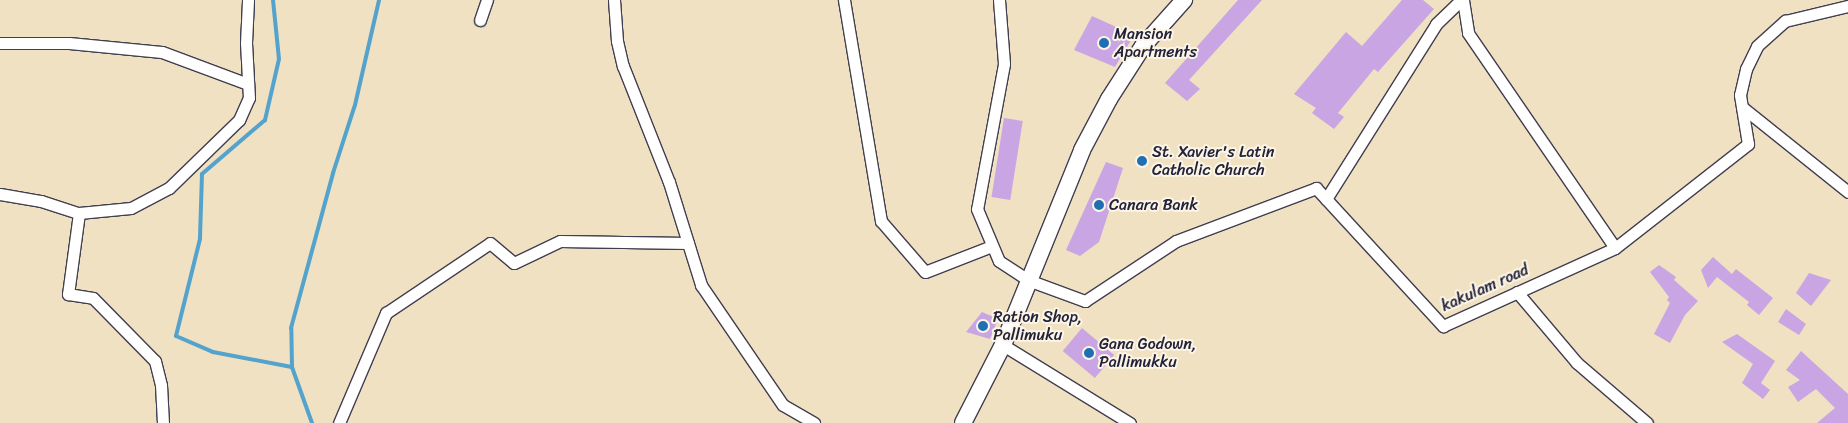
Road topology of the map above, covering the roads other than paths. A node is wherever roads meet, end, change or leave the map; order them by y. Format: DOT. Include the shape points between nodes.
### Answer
graph roads {
  1 [pos="248,0"];
  2 [pos="487,0"];
  3 [pos="614,0"];
  4 [pos="844,0"];
  5 [pos="999,0"];
  6 [pos="1184,0"];
  7 [pos="1462,0"];
  8 [pos="1848,6"];
  9 [pos="480,20"];
  10 [pos="0,43"];
  11 [pos="248,84"];
  12 [pos="1742,107"];
  13 [pos="1848,192"];
  14 [pos="0,194"];
  15 [pos="1326,199"];
  16 [pos="79,213"];
  17 [pos="688,243"];
  18 [pos="992,246"];
  19 [pos="1615,248"];
  20 [pos="1028,280"];
  21 [pos="1517,292"];
  22 [pos="1003,345"];
  23 [pos="163,423"];
  24 [pos="339,423"];
  25 [pos="814,423"];
  26 [pos="963,423"];
  27 [pos="1130,423"];
  28 [pos="1647,423"];
  1 -- 11 [label="street"];
  2 -- 9 [label="street"];
  3 -- 17 [label="street" via="617,41 623,66 669,182"];
  4 -- 18 [label="street" via="881,221 925,272"];
  5 -- 18 [label="street" via="1004,64 977,209"];
  6 -- 20 [label="main road" via="1142,46 1109,98 1082,150"];
  7 -- 15 [label="street" via="1436,24"];
  7 -- 19 [label="street" via="1468,33"];
  8 -- 12 [label="street, kakulam road" via="1785,21 1756,46 1740,95"];
  10 -- 11 [label="street" via="69,43 162,52"];
  11 -- 16 [label="street" via="249,98 239,120 169,188 131,208"];
  12 -- 13 [label="street"];
  12 -- 19 [label="street, kakulam road" via="1748,144"];
  14 -- 16 [label="street" via="40,201"];
  15 -- 20 [label="street, kakulam road" via="1316,188 1176,241 1085,301"];
  15 -- 21 [label="street, kakulam road" via="1443,326"];
  16 -- 23 [label="street" via="68,294 93,298 155,361 161,385"];
  17 -- 24 [label="street" via="560,241 514,263 490,243 386,313"];
  17 -- 25 [label="street" via="701,285 783,405"];
  18 -- 20 [label="street" via="999,261"];
  19 -- 21 [label="street, kakulam road"];
  20 -- 22 [label="main road"];
  21 -- 28 [label="street" via="1577,363"];
  22 -- 26 [label="main road"];
  22 -- 27 [label="street"];
}
